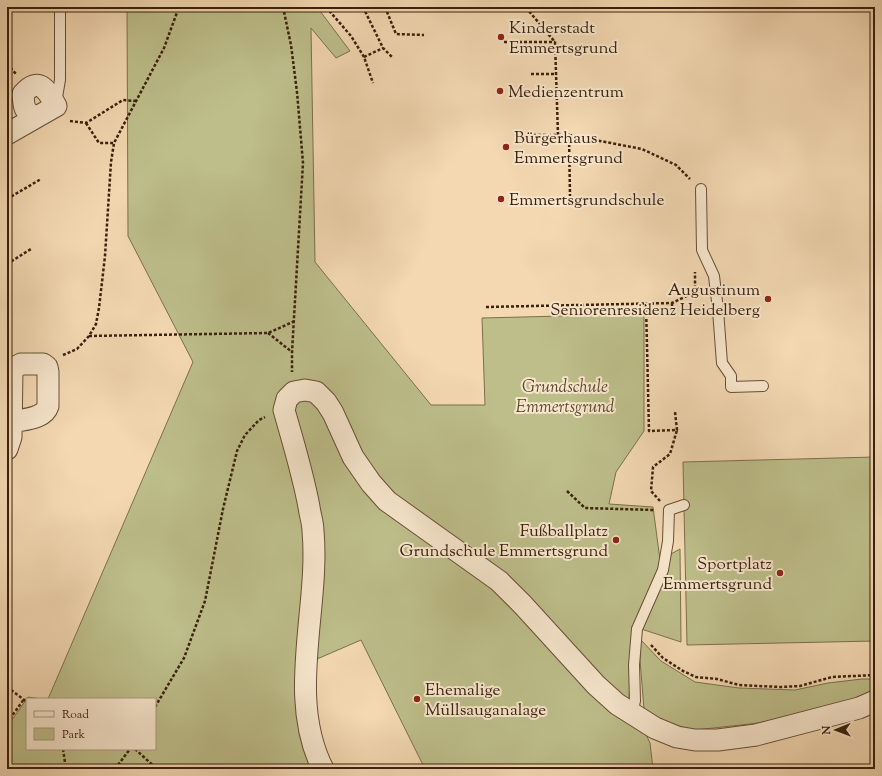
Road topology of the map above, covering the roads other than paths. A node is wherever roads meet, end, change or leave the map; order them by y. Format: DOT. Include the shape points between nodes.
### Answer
graph roads {
  1 [pos="60,7"];
  2 [pos="56,106"];
  3 [pos="35,117"];
  4 [pos="7,134"];
  5 [pos="701,190"];
  6 [pos="763,386"];
  7 [pos="12,422"];
  8 [pos="7,449"];
  9 [pos="684,505"];
  10 [pos="875,701"];
  11 [pos="632,714"];
  12 [pos="323,769"];
  1 -- 2 [label="lane" via="60,80"];
  2 -- 3 [label="street"];
  2 -- 3 [label="street" via="43,86 35,85 28,88 23,94 24,105 28,113"];
  3 -- 4 [label="street"];
  5 -- 6 [label="lane" via="702,250 714,276 722,363 731,376 731,388"];
  7 -- 7 [label="street" via="12,369 21,364 42,364 47,367 48,372 47,411 41,415"];
  7 -- 8 [label="street"];
  9 -- 11 [label="lane" via="669,510 668,541 663,570 637,629 635,701"];
  10 -- 11 [label="street" via="859,708 756,735 718,740 677,737"];
  11 -- 12 [label="street" via="596,685 499,581 387,501 353,457 326,402 316,392 305,390 294,392 287,399 284,410 306,489 313,531 314,572 306,698 311,736"];
}
